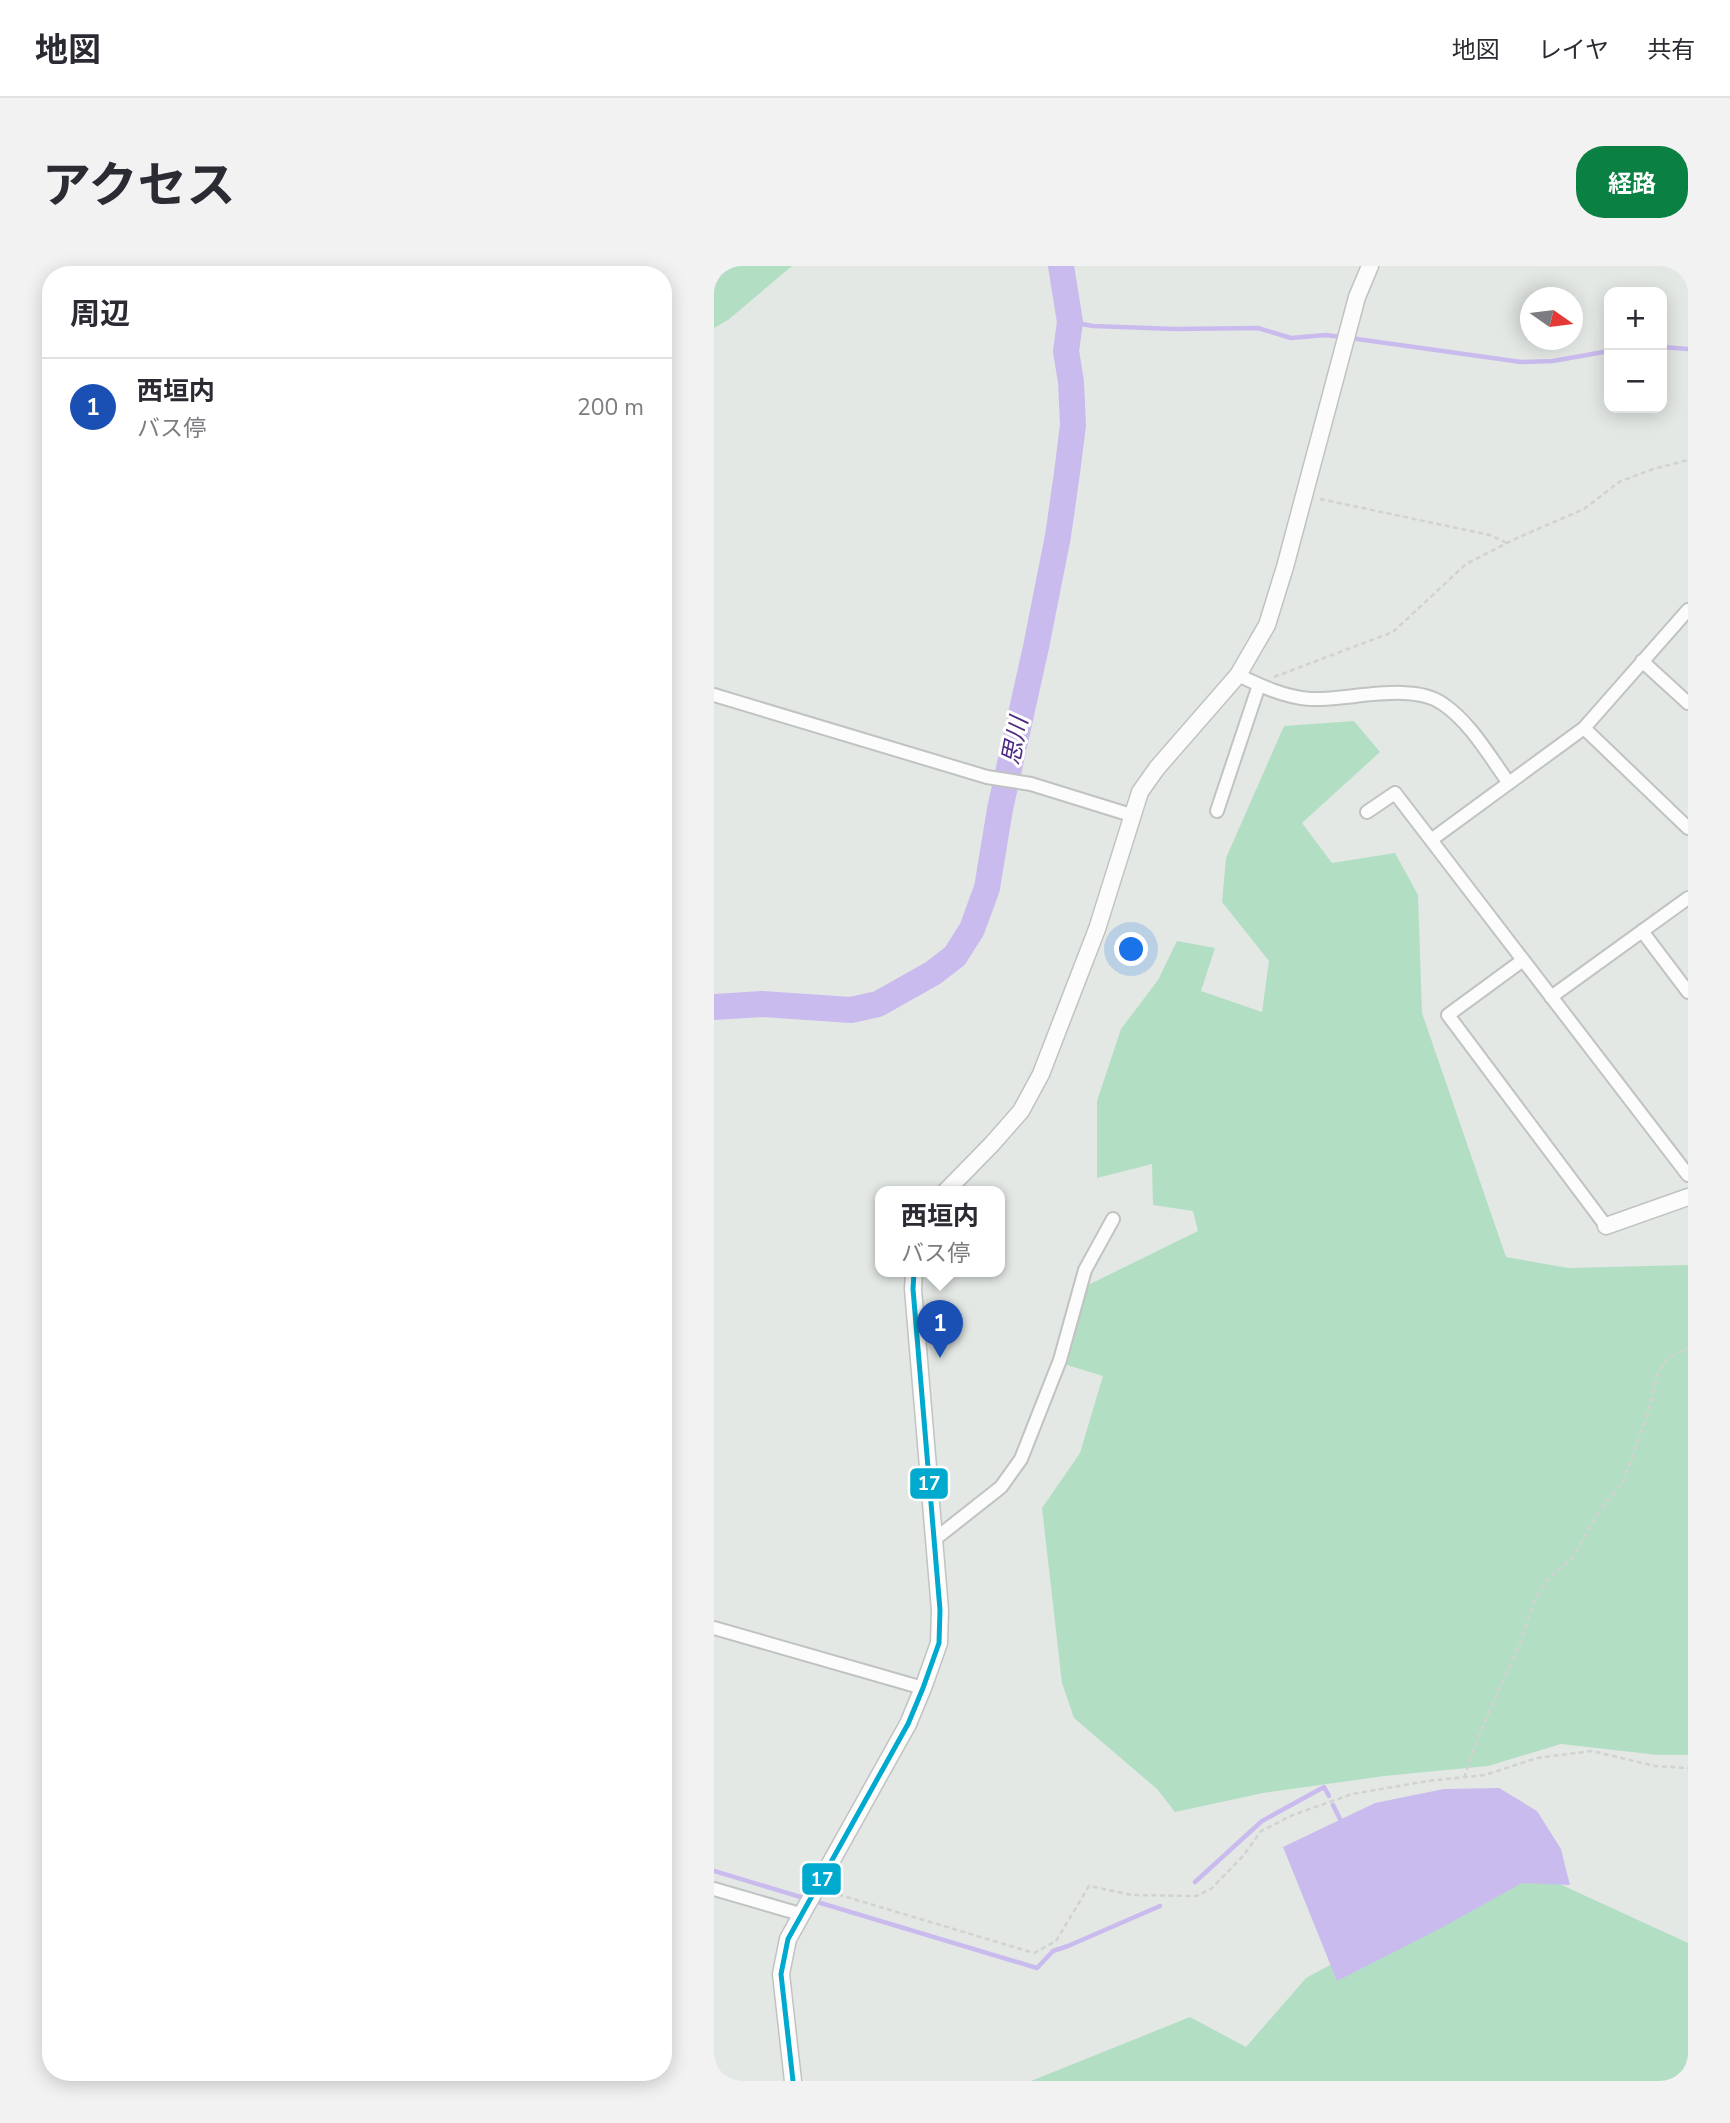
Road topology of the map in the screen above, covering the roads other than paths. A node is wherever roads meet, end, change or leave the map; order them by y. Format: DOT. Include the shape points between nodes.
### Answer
graph roads {
  1 [pos="1370,266"];
  2 [pos="1688,610"];
  3 [pos="1642,662"];
  4 [pos="1238,675"];
  5 [pos="1259,685"];
  6 [pos="714,695"];
  7 [pos="1688,703"];
  8 [pos="1584,728"];
  9 [pos="1509,783"];
  10 [pos="1217,811"];
  11 [pos="1367,812"];
  12 [pos="1131,815"];
  13 [pos="1688,828"];
  14 [pos="1431,840"];
  15 [pos="1688,898"];
  16 [pos="1642,931"];
  17 [pos="1523,960"];
  18 [pos="1688,992"];
  19 [pos="1552,997"];
  20 [pos="1688,1175"];
  21 [pos="951,1186"];
  22 [pos="1688,1197"];
  23 [pos="1113,1219"];
  24 [pos="1606,1226"];
  25 [pos="914,1277"];
  26 [pos="934,1539"];
  27 [pos="714,1628"];
  28 [pos="923,1688"];
  29 [pos="714,1889"];
  30 [pos="800,1914"];
  31 [pos="793,2081"];
  1 -- 4 [label="street" via="1357,297 1267,625"];
  2 -- 3 [label="street"];
  3 -- 7 [label="street"];
  3 -- 8 [label="street"];
  4 -- 5 [label="street"];
  4 -- 12 [label="street" via="1157,768"];
  5 -- 9 [label="street" via="1309,699 1414,693 1441,702 1463,721"];
  5 -- 10 [label="street"];
  6 -- 12 [label="street"];
  8 -- 9 [label="street"];
  8 -- 13 [label="street"];
  9 -- 14 [label="street"];
  11 -- 14 [label="street" via="1395,793"];
  12 -- 21 [label="street" via="1097,929 1041,1074 1021,1111"];
  14 -- 17 [label="street"];
  15 -- 16 [label="street"];
  16 -- 18 [label="street"];
  16 -- 19 [label="street"];
  17 -- 19 [label="street"];
  17 -- 24 [label="street" via="1448,1016"];
  19 -- 20 [label="street"];
  22 -- 24 [label="street"];
  23 -- 26 [label="street" via="1086,1270 1060,1360 1021,1459 1001,1487"];
  25 -- 26 [label="street"];
  26 -- 28 [label="street" via="939,1643"];
  27 -- 28 [label="street"];
  28 -- 30 [label="street" via="908,1724"];
  29 -- 30 [label="street"];
  30 -- 31 [label="street" via="788,1939 781,1974"];
}
